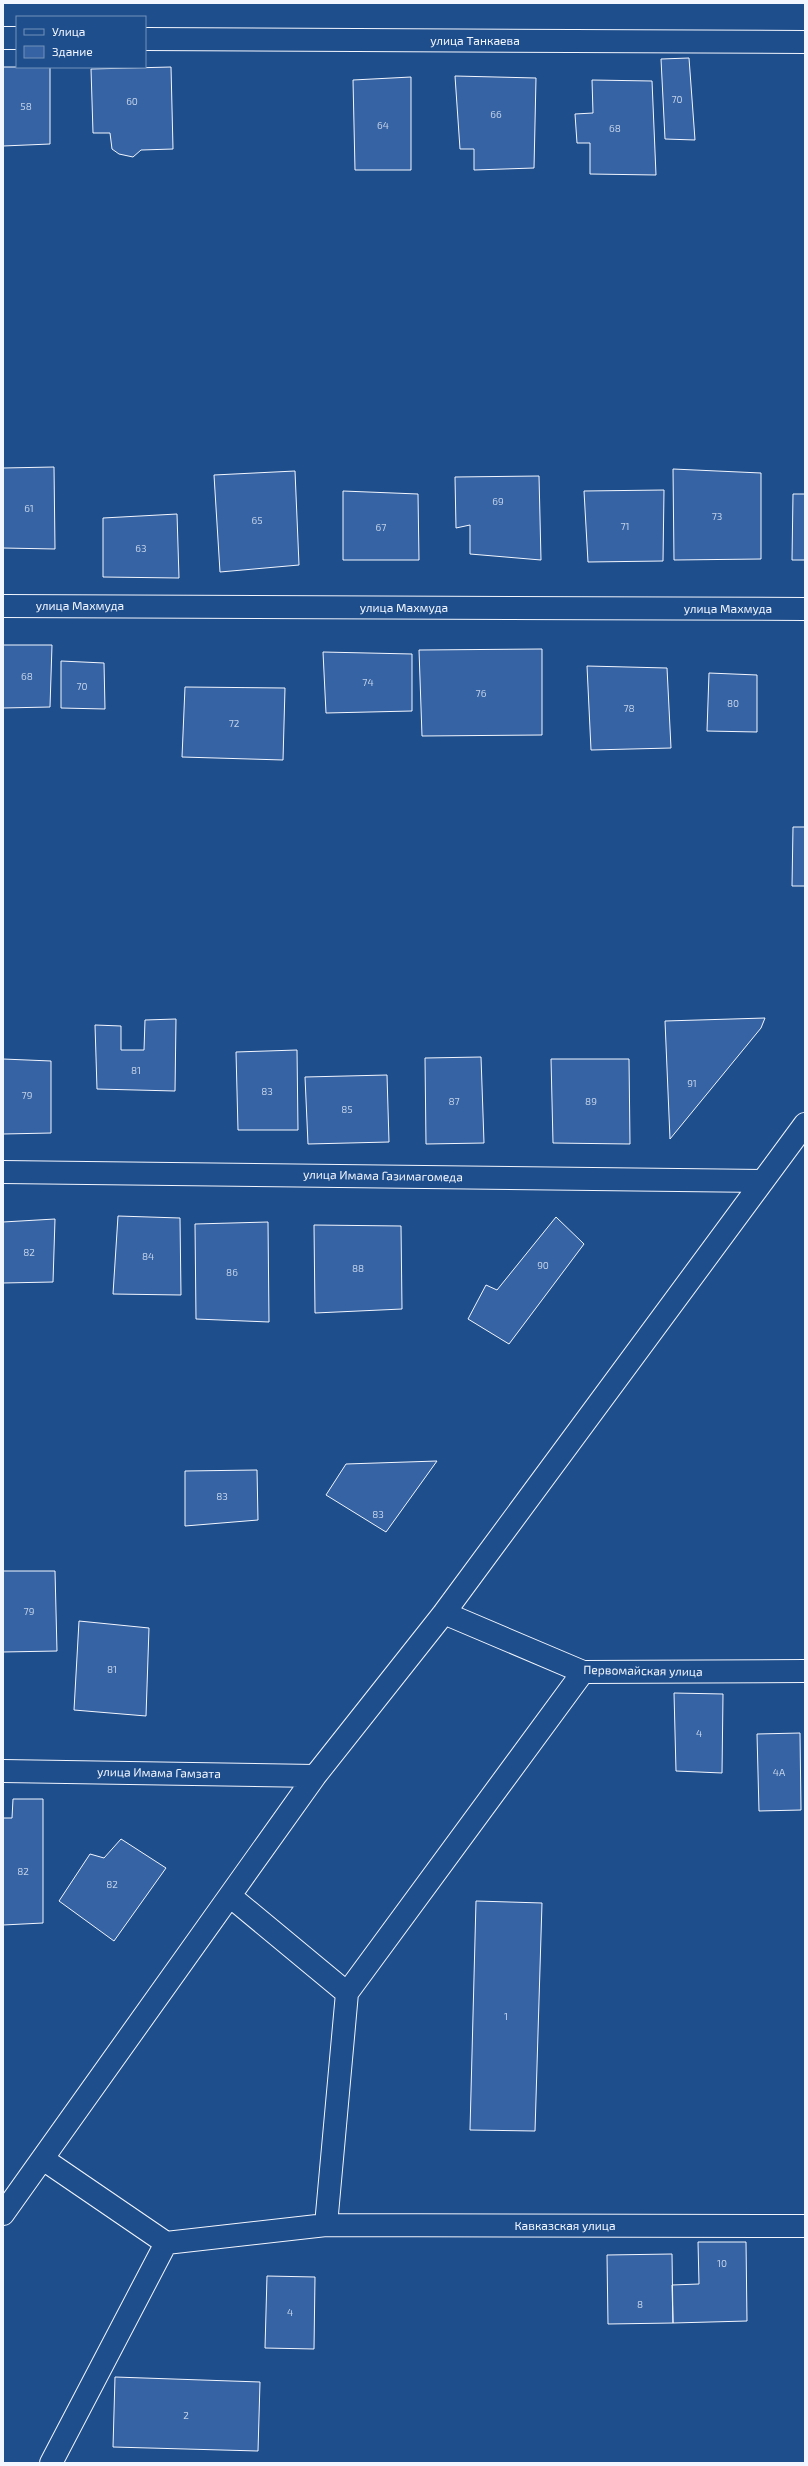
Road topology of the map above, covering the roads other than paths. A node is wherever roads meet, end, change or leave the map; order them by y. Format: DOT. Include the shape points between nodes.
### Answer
graph roads {
  1 [pos="3,38"];
  2 [pos="16,38"];
  3 [pos="146,39"];
  4 [pos="805,42"];
  5 [pos="3,606"];
  6 [pos="805,610"];
  7 [pos="805,1124"];
  8 [pos="3,1172"];
  9 [pos="763,1181"];
  10 [pos="444,1613"];
  11 [pos="805,1671"];
  12 [pos="584,1672"];
  13 [pos="3,1771"];
  14 [pos="315,1776"];
  15 [pos="230,1896"];
  16 [pos="347,1993"];
  17 [pos="43,2159"];
  18 [pos="3,2214"];
  19 [pos="326,2225"];
  20 [pos="805,2226"];
  21 [pos="166,2243"];
  22 [pos="51,2463"];
  1 -- 2 [label="street"];
  3 -- 4 [label="street, улица Танкаева"];
  5 -- 6 [label="street, улица Махмуда"];
  7 -- 9 [label="street"];
  8 -- 9 [label="street, улица Имама Газимагомеда"];
  9 -- 10 [label="street"];
  10 -- 12 [label="street, Первомайская улица"];
  10 -- 14 [label="street"];
  11 -- 12 [label="street, Первомайская улица"];
  12 -- 16 [label="street"];
  13 -- 14 [label="street, улица Имама Гамзата"];
  14 -- 15 [label="street"];
  15 -- 16 [label="street"];
  15 -- 17 [label="street"];
  16 -- 19 [label="street"];
  17 -- 18 [label="street"];
  17 -- 21 [label="street"];
  19 -- 20 [label="street, Кавказская улица"];
  19 -- 21 [label="street, Кавказская улица"];
  21 -- 22 [label="street"];
}
